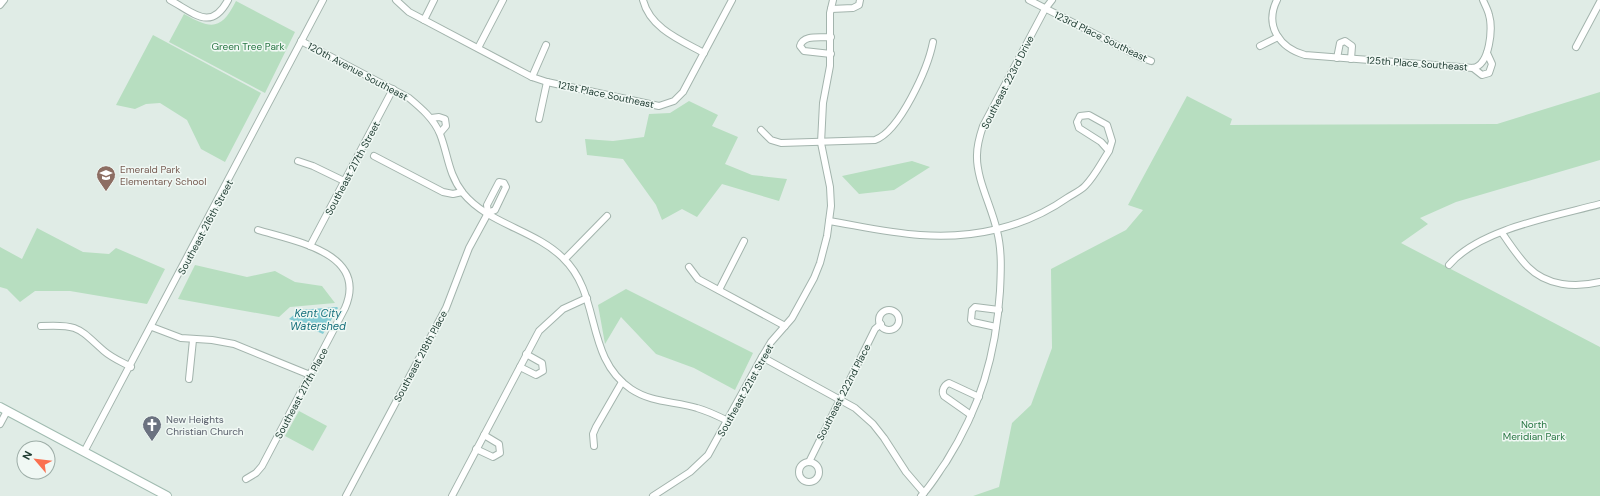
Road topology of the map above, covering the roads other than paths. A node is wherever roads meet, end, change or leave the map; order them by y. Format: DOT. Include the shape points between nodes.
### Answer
graph roads {
  1 [pos="4,0"];
  2 [pos="170,0"];
  3 [pos="228,0"];
  4 [pos="324,0"];
  5 [pos="396,0"];
  6 [pos="434,0"];
  7 [pos="502,0"];
  8 [pos="643,0"];
  9 [pos="732,0"];
  10 [pos="833,0"];
  11 [pos="860,0"];
  12 [pos="1029,0"];
  13 [pos="1052,0"];
  14 [pos="1277,0"];
  15 [pos="1483,0"];
  16 [pos="1600,2"];
  17 [pos="0,5"];
  18 [pos="831,9"];
  19 [pos="1045,9"];
  20 [pos="424,20"];
  21 [pos="1278,37"];
  22 [pos="831,38"];
  23 [pos="301,41"];
  24 [pos="933,42"];
  25 [pos="546,45"];
  26 [pos="1260,46"];
  27 [pos="1576,47"];
  28 [pos="478,48"];
  29 [pos="704,53"];
  30 [pos="831,54"];
  31 [pos="1487,54"];
  32 [pos="1337,58"];
  33 [pos="1351,59"];
  34 [pos="1151,61"];
  35 [pos="1473,68"];
  36 [pos="532,77"];
  37 [pos="547,82"];
  38 [pos="393,89"];
  39 [pos="431,118"];
  40 [pos="539,119"];
  41 [pos="761,130"];
  42 [pos="440,133"];
  43 [pos="821,143"];
  44 [pos="1108,151"];
  45 [pos="374,156"];
  46 [pos="298,161"];
  47 [pos="344,181"];
  48 [pos="462,192"];
  49 [pos="1600,204"];
  50 [pos="488,213"];
  51 [pos="607,216"];
  52 [pos="829,221"];
  53 [pos="258,230"];
  54 [pos="997,230"];
  55 [pos="1502,232"];
  56 [pos="744,241"];
  57 [pos="310,246"];
  58 [pos="565,259"];
  59 [pos="1449,265"];
  60 [pos="690,267"];
  61 [pos="1600,282"];
  62 [pos="719,290"];
  63 [pos="587,298"];
  64 [pos="999,310"];
  65 [pos="881,324"];
  66 [pos="41,326"];
  67 [pos="785,326"];
  68 [pos="152,327"];
  69 [pos="996,327"];
  70 [pos="193,340"];
  71 [pos="526,354"];
  72 [pos="762,357"];
  73 [pos="130,367"];
  74 [pos="520,367"];
  75 [pos="310,375"];
  76 [pos="189,379"];
  77 [pos="622,382"];
  78 [pos="979,397"];
  79 [pos="840,399"];
  80 [pos="3,409"];
  81 [pos="971,415"];
  82 [pos="728,421"];
  83 [pos="0,424"];
  84 [pos="484,436"];
  85 [pos="594,446"];
  86 [pos="476,450"];
  87 [pos="84,452"];
  88 [pos="809,462"];
  89 [pos="246,479"];
  90 [pos="923,494"];
  91 [pos="165,496"];
  92 [pos="346,496"];
  93 [pos="452,496"];
  94 [pos="653,496"];
  1 -- 17 [label="street"];
  2 -- 3 [label="street" via="210,18 220,13"];
  4 -- 23 [label="street, Southeast 216th Street"];
  5 -- 20 [label="street, 121st Place Southeast" via="404,9"];
  6 -- 20 [label="street"];
  7 -- 28 [label="street"];
  8 -- 29 [label="street" via="649,14 662,29"];
  9 -- 29 [label="street"];
  10 -- 18 [label="street, Southeast 221st Street"];
  11 -- 18 [label="street" via="853,8"];
  12 -- 19 [label="street, 123rd Place Southeast"];
  13 -- 19 [label="street, Southeast 223rd Drive"];
  14 -- 21 [label="street" via="1272,19"];
  15 -- 31 [label="street" via="1490,15"];
  16 -- 27 [label="street"];
  18 -- 22 [label="street, Southeast 221st Street"];
  19 -- 34 [label="street, 123rd Place Southeast"];
  19 -- 54 [label="street, Southeast 223rd Drive" via="983,126 979,140 979,174"];
  20 -- 28 [label="street, 121st Place Southeast"];
  21 -- 26 [label="street"];
  21 -- 32 [label="street, 125th Place Southeast" via="1295,52"];
  22 -- 30 [label="street, Southeast 221st Street"];
  22 -- 30 [label="street" via="807,38 800,46 804,51"];
  23 -- 38 [label="street, 120th Avenue Southeast"];
  23 -- 68 [label="street, Southeast 216th Street"];
  24 -- 43 [label="street" via="923,74 900,117 888,133 875,140"];
  25 -- 36 [label="street"];
  28 -- 36 [label="street, 121st Place Southeast"];
  29 -- 37 [label="street, 121st Place Southeast" via="683,92 667,104 650,105"];
  30 -- 43 [label="street, Southeast 221st Street" via="823,104"];
  31 -- 35 [label="street, 125th Place Southeast" via="1482,64"];
  31 -- 35 [label="street" via="1492,64 1489,73 1482,74"];
  32 -- 33 [label="street, 125th Place Southeast"];
  32 -- 33 [label="street" via="1340,43 1345,41 1352,46"];
  33 -- 35 [label="street, 125th Place Southeast"];
  36 -- 37 [label="street, 121st Place Southeast"];
  37 -- 40 [label="street"];
  38 -- 39 [label="street, 120th Avenue Southeast" via="409,98"];
  38 -- 47 [label="street, Southeast 217th Street"];
  39 -- 42 [label="street, 120th Avenue Southeast"];
  39 -- 42 [label="street, 120th Avenue Southeast" via="445,119 446,126"];
  41 -- 43 [label="street" via="770,140 776,142"];
  42 -- 48 [label="street, 120th Avenue Southeast" via="449,169"];
  43 -- 52 [label="street, Southeast 221st Street" via="830,187"];
  44 -- 44 [label="street" via="1100,142 1079,128 1077,122 1080,116 1089,115 1107,125 1112,141"];
  44 -- 54 [label="street" via="1099,168 1083,188 1038,216"];
  45 -- 48 [label="street" via="443,192"];
  46 -- 47 [label="street"];
  47 -- 57 [label="street, Southeast 217th Street"];
  48 -- 50 [label="street, 120th Avenue Southeast" via="476,206"];
  49 -- 55 [label="street"];
  50 -- 50 [label="street" via="487,205 498,184 504,183 506,187 495,210"];
  50 -- 58 [label="street, 120th Avenue Southeast" via="544,242"];
  50 -- 92 [label="street, Southeast 218th Place" via="469,248 446,308"];
  51 -- 58 [label="street"];
  52 -- 54 [label="street" via="918,235 962,235"];
  52 -- 67 [label="street, Southeast 221st Street" via="820,263"];
  53 -- 57 [label="street"];
  54 -- 64 [label="street, Southeast 223rd Drive" via="1000,251"];
  55 -- 59 [label="street" via="1472,245 1456,256"];
  55 -- 61 [label="street" via="1528,267 1544,279 1578,286"];
  56 -- 62 [label="street"];
  57 -- 75 [label="street, Southeast 217th Place" via="342,265 348,277 350,292 348,302"];
  58 -- 63 [label="street, 120th Avenue Southeast"];
  60 -- 62 [label="street" via="698,279"];
  62 -- 67 [label="street"];
  63 -- 71 [label="street" via="563,309 546,323"];
  63 -- 77 [label="street, 120th Avenue Southeast" via="603,356"];
  64 -- 69 [label="street, Southeast 223rd Drive"];
  64 -- 69 [label="street" via="975,307 972,310 973,322"];
  65 -- 79 [label="street, Southeast 222nd Place"];
  66 -- 73 [label="street" via="59,325 78,329 109,355"];
  67 -- 72 [label="street, Southeast 221st Street"];
  68 -- 70 [label="street" via="174,337"];
  68 -- 73 [label="street, Southeast 216th Street"];
  69 -- 78 [label="street, Southeast 223rd Drive"];
  70 -- 75 [label="street" via="234,344"];
  70 -- 76 [label="street"];
  71 -- 74 [label="street"];
  71 -- 74 [label="street" via="542,363 543,371 536,375"];
  72 -- 79 [label="street"];
  72 -- 82 [label="street, Southeast 221st Street"];
  73 -- 87 [label="street, Southeast 216th Street"];
  74 -- 84 [label="street"];
  75 -- 89 [label="street, Southeast 217th Place" via="262,466"];
  77 -- 82 [label="street, 120th Avenue Southeast" via="642,396 697,408"];
  77 -- 85 [label="street" via="596,426 593,434"];
  78 -- 81 [label="street, Southeast 223rd Drive"];
  78 -- 81 [label="street" via="949,383 942,391 944,396"];
  79 -- 88 [label="street, Southeast 222nd Place"];
  79 -- 90 [label="street" via="855,408 872,424"];
  80 -- 83 [label="street"];
  80 -- 87 [label="main road"];
  81 -- 90 [label="street, Southeast 223rd Drive" via="950,454"];
  82 -- 94 [label="street, Southeast 221st Street" via="700,464"];
  84 -- 86 [label="street"];
  84 -- 86 [label="street" via="499,444 500,453 493,457"];
  86 -- 93 [label="street"];
  87 -- 91 [label="main road"];
}
